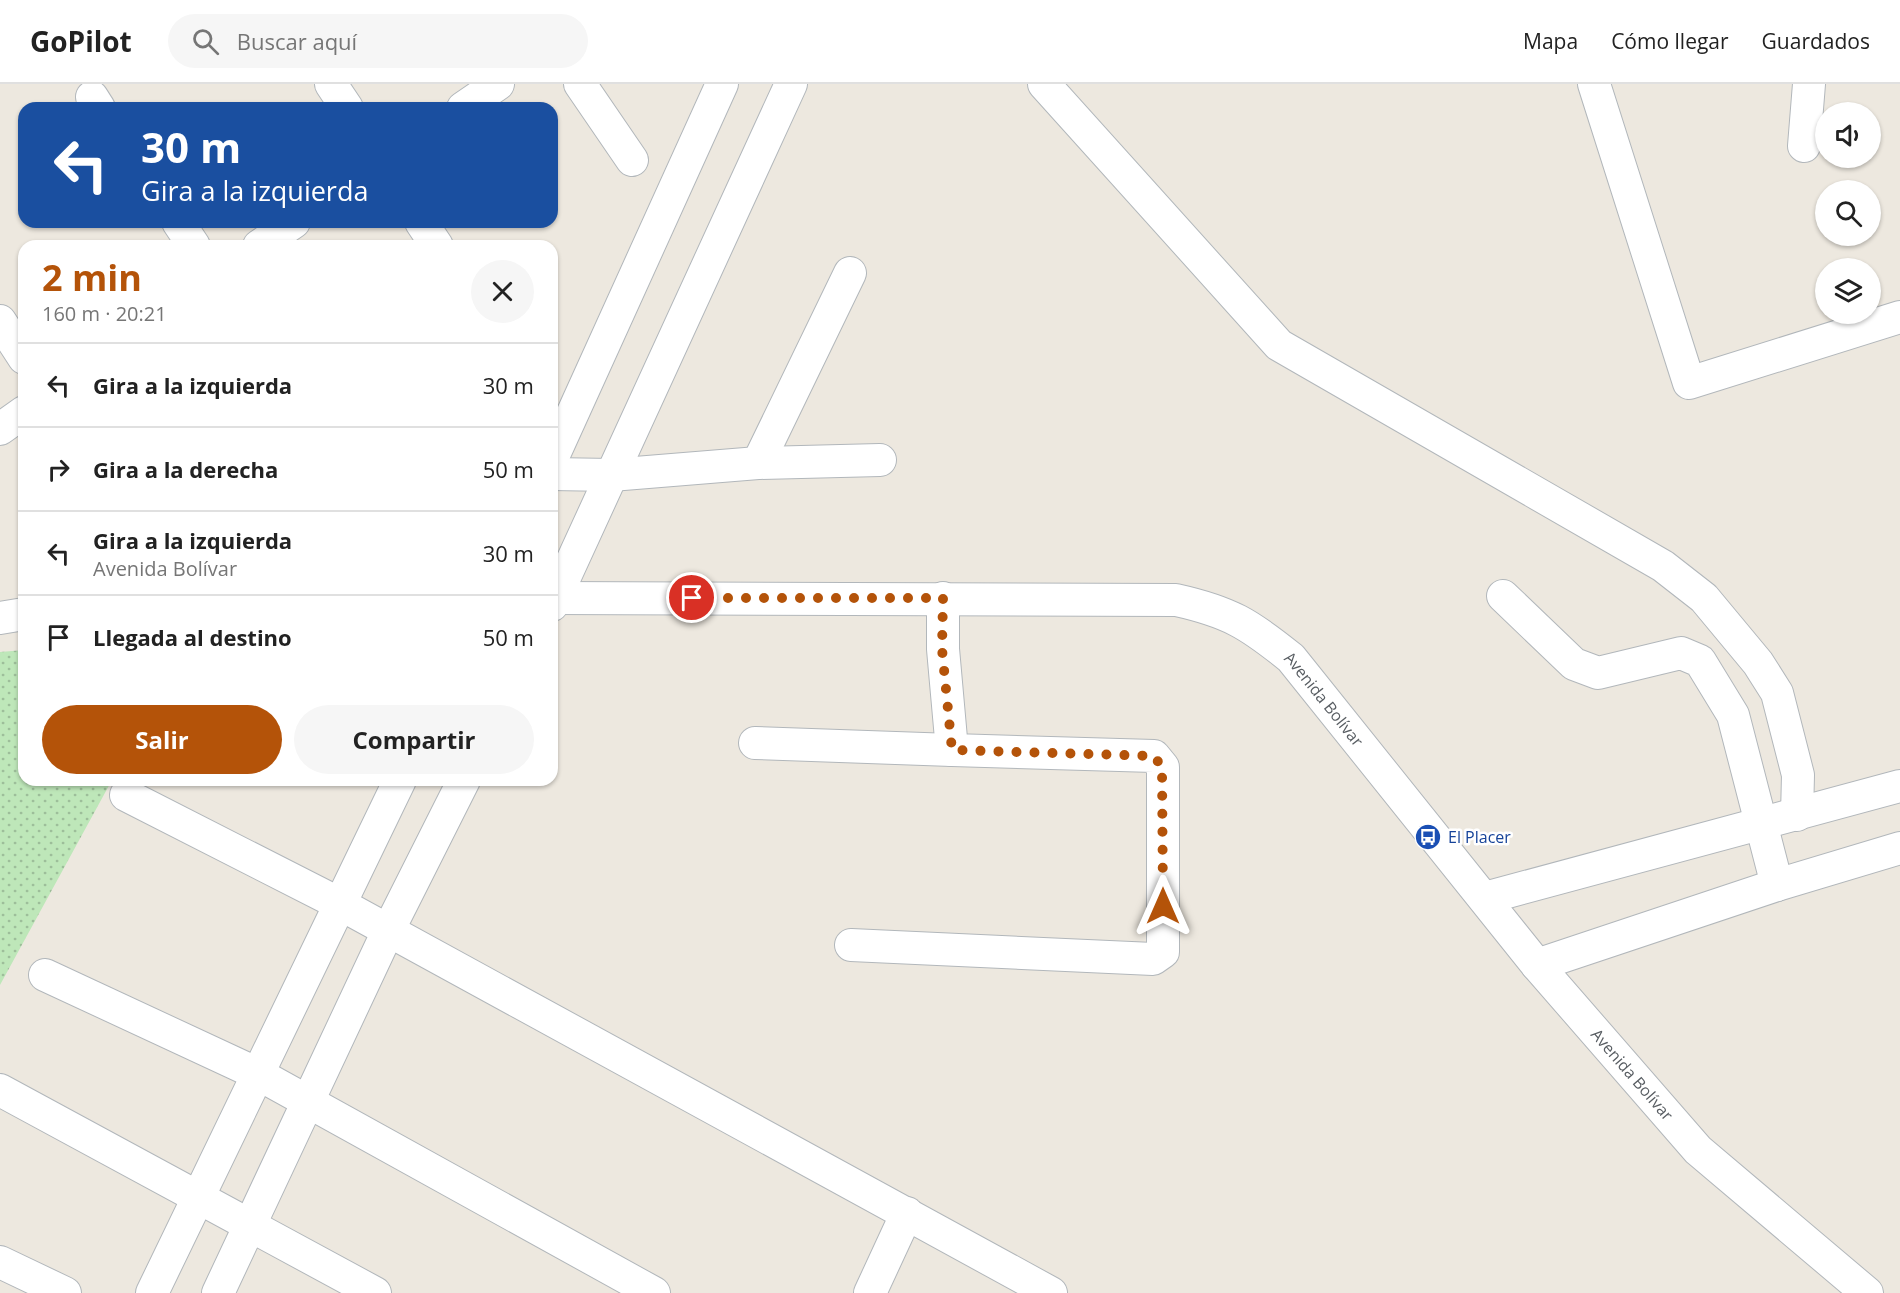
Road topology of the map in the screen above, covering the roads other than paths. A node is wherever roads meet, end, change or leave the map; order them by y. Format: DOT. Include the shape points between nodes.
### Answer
graph roads {
  1 [pos="331,84"];
  2 [pos="498,84"];
  3 [pos="580,84"];
  4 [pos="722,84"];
  5 [pos="791,84"];
  6 [pos="1044,84"];
  7 [pos="1594,84"];
  8 [pos="1809,84"];
  9 [pos="343,102"];
  10 [pos="472,102"];
  11 [pos="1804,146"];
  12 [pos="632,160"];
  13 [pos="285,228"];
  14 [pos="268,240"];
  15 [pos="850,273"];
  16 [pos="1900,317"];
  17 [pos="0,321"];
  18 [pos="18,349"];
  19 [pos="18,416"];
  20 [pos="0,429"];
  21 [pos="558,446"];
  22 [pos="880,460"];
  23 [pos="758,463"];
  24 [pos="558,474"];
  25 [pos="611,475"];
  26 [pos="558,590"];
  27 [pos="1503,596"];
  28 [pos="943,598"];
  29 [pos="558,601"];
  30 [pos="18,615"];
  31 [pos="0,618"];
  32 [pos="755,743"];
  33 [pos="952,750"];
  34 [pos="397,786"];
  35 [pos="461,786"];
  36 [pos="1900,786"];
  37 [pos="126,795"];
  38 [pos="1797,815"];
  39 [pos="1762,823"];
  40 [pos="1900,848"];
  41 [pos="1778,885"];
  42 [pos="1485,898"];
  43 [pos="340,904"];
  44 [pos="388,931"];
  45 [pos="851,945"];
  46 [pos="1537,965"];
  47 [pos="45,975"];
  48 [pos="258,1074"];
  49 [pos="0,1090"];
  50 [pos="307,1102"];
  51 [pos="199,1198"];
  52 [pos="907,1213"];
  53 [pos="248,1225"];
  54 [pos="0,1262"];
  55 [pos="65,1293"];
  56 [pos="152,1293"];
  57 [pos="218,1293"];
  58 [pos="375,1293"];
  59 [pos="654,1293"];
  60 [pos="870,1293"];
  61 [pos="1051,1293"];
  62 [pos="1867,1293"];
  1 -- 9 [label="street"];
  2 -- 10 [label="street"];
  3 -- 12 [label="street"];
  4 -- 21 [label="street"];
  5 -- 25 [label="street"];
  6 -- 38 [label="street" via="1279,345 1663,566 1704,598 1758,663 1777,693 1798,775"];
  7 -- 16 [label="street" via="1689,383"];
  8 -- 11 [label="street"];
  13 -- 14 [label="street"];
  15 -- 23 [label="street"];
  17 -- 18 [label="street"];
  19 -- 20 [label="street"];
  22 -- 23 [label="street"];
  23 -- 25 [label="street"];
  24 -- 25 [label="street"];
  25 -- 26 [label="street"];
  27 -- 39 [label="street" via="1574,664 1598,673 1681,653 1700,661 1733,715"];
  28 -- 29 [label="street, Avenida Bolívar"];
  28 -- 33 [label="street" via="942,649"];
  28 -- 42 [label="street, Avenida Bolívar" via="1176,600 1216,609 1255,629 1291,658"];
  30 -- 31 [label="street"];
  32 -- 33 [label="street"];
  33 -- 45 [label="street" via="1154,756 1160,760 1163,952 1153,959"];
  34 -- 43 [label="street"];
  35 -- 44 [label="street"];
  36 -- 38 [label="street"];
  37 -- 43 [label="street"];
  38 -- 39 [label="street"];
  39 -- 41 [label="street"];
  39 -- 42 [label="street"];
  40 -- 41 [label="street"];
  41 -- 46 [label="street"];
  42 -- 46 [label="street, Avenida Bolívar"];
  43 -- 44 [label="street"];
  43 -- 48 [label="street"];
  44 -- 50 [label="street"];
  44 -- 52 [label="street"];
  46 -- 62 [label="street, Avenida Bolívar" via="1698,1150"];
  47 -- 48 [label="street"];
  48 -- 50 [label="street"];
  48 -- 51 [label="street"];
  49 -- 51 [label="street"];
  50 -- 53 [label="street"];
  50 -- 59 [label="street"];
  51 -- 53 [label="street"];
  51 -- 56 [label="street"];
  52 -- 60 [label="street"];
  52 -- 61 [label="street"];
  53 -- 57 [label="street"];
  53 -- 58 [label="street"];
  54 -- 55 [label="street"];
}
